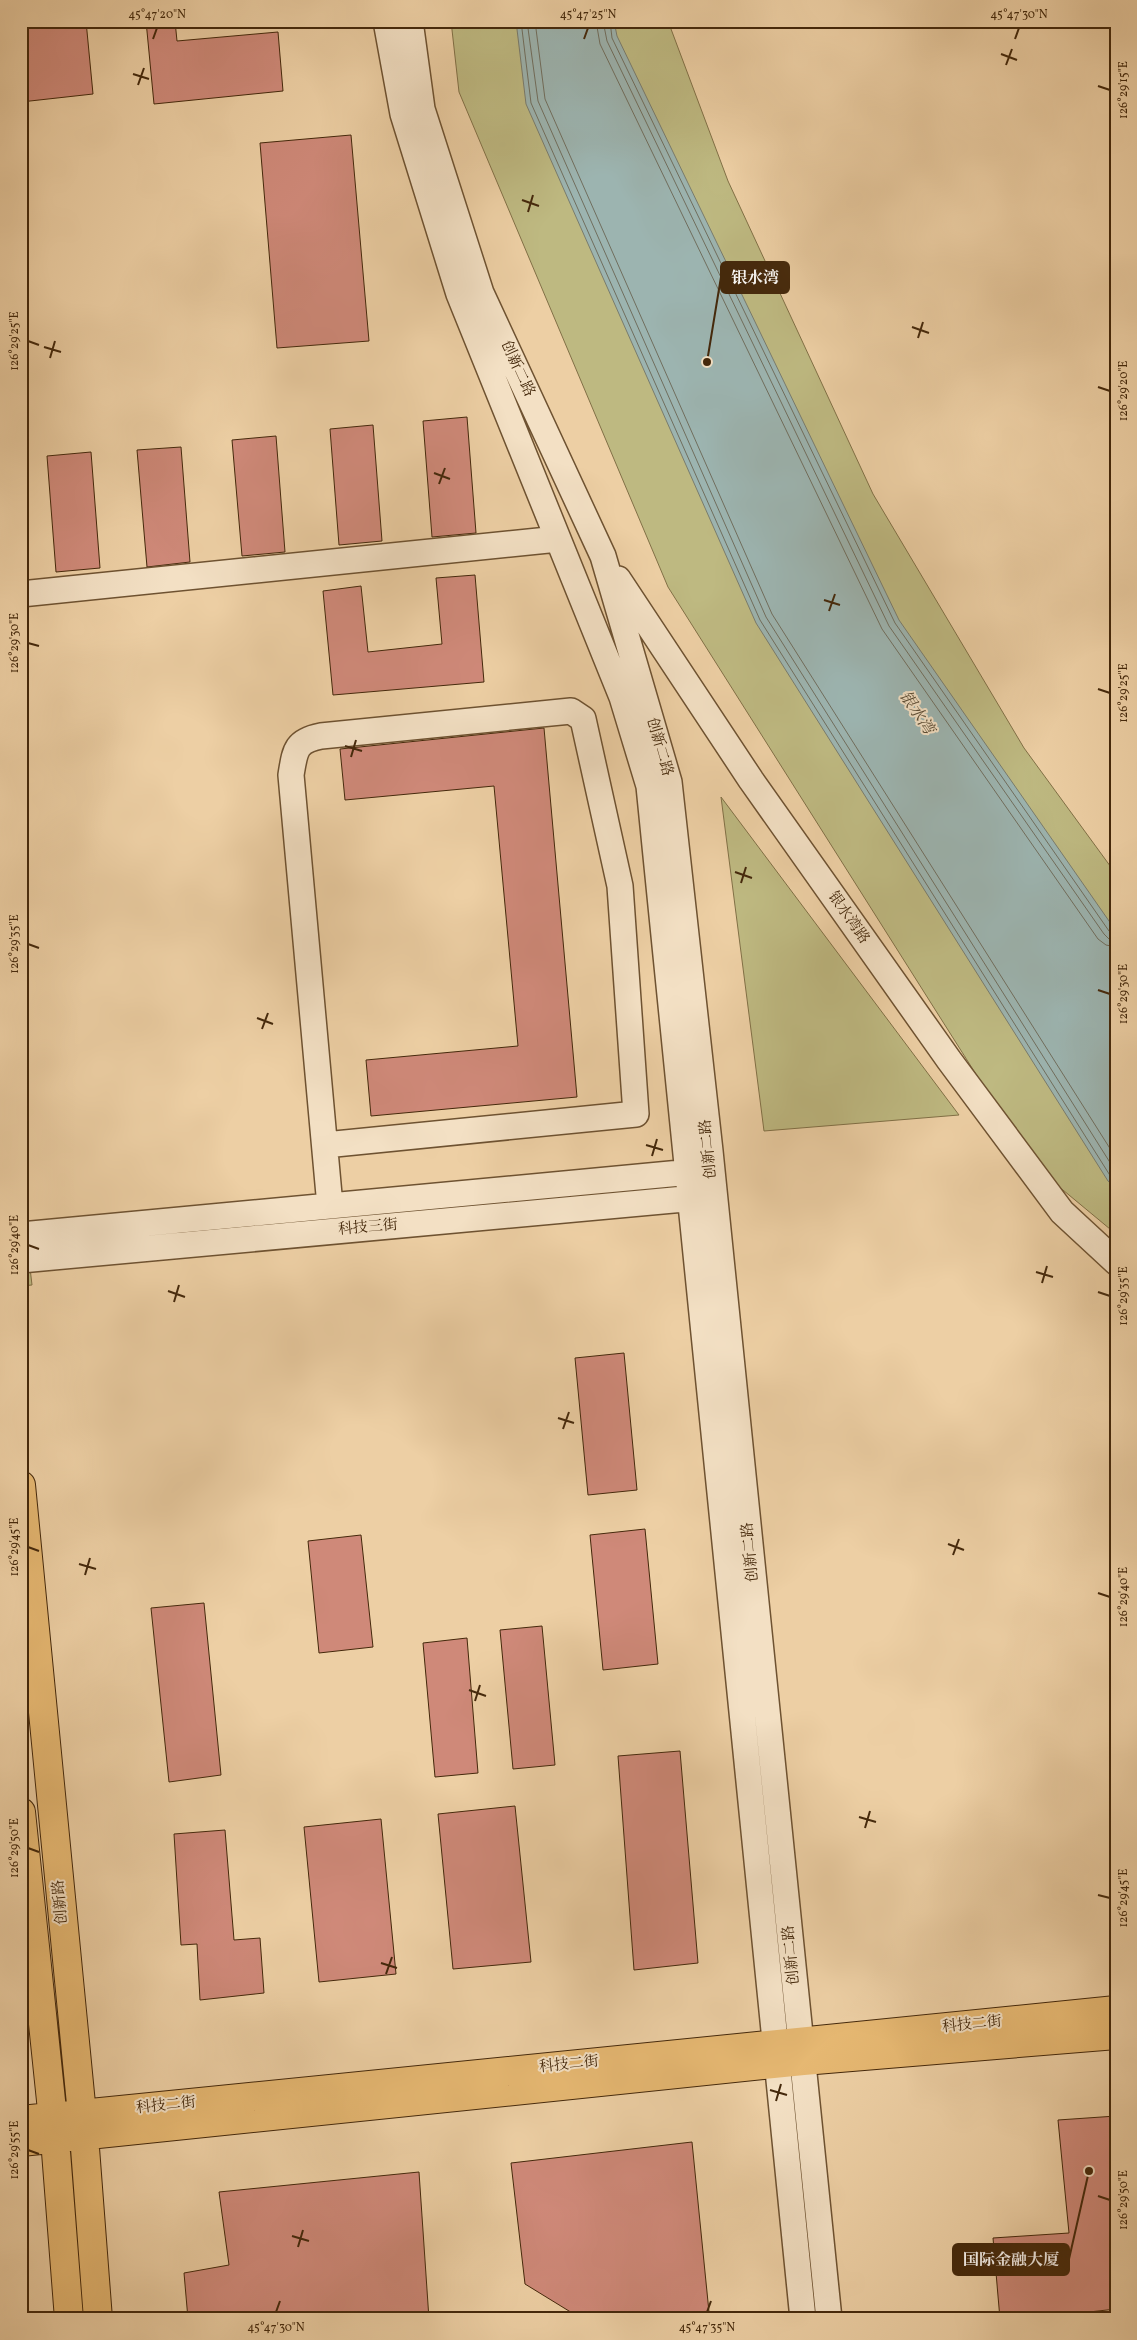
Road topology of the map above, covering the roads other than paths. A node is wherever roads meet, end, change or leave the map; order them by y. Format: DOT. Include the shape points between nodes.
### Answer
graph roads {
  1 [pos="386,21"];
  2 [pos="410,21"];
  3 [pos="558,539"];
  4 [pos="603,556"];
  5 [pos="21,594"];
  6 [pos="658,882"];
  7 [pos="620,886"];
  8 [pos="325,1145"];
  9 [pos="712,1170"];
  10 [pos="686,1172"];
  11 [pos="714,1196"];
  12 [pos="689,1198"];
  13 [pos="330,1206"];
  14 [pos="21,1235"];
  15 [pos="21,1260"];
  16 [pos="1116,1262"];
  17 [pos="21,1485"];
  18 [pos="21,1812"];
  19 [pos="1116,2010"];
  20 [pos="1116,2035"];
  21 [pos="789,2053"];
  22 [pos="21,2120"];
  23 [pos="83,2125"];
  24 [pos="54,2128"];
  25 [pos="21,2142"];
  26 [pos="69,2319"];
  27 [pos="98,2319"];
  28 [pos="803,2319"];
  29 [pos="829,2319"];
  1 -- 3 [label="street, 创新二路" via="403,114 459,294"];
  2 -- 4 [label="street, 创新二路" via="422,109 481,293"];
  3 -- 5 [label="street"];
  3 -- 6 [label="street, 创新二路" via="622,697 649,786"];
  4 -- 9 [label="street, 创新二路" via="669,782"];
  4 -- 16 [label="street, 银水湾路" via="751,780 949,1060 1062,1212"];
  6 -- 7 [label="street"];
  6 -- 10 [label="street, 创新二路"];
  7 -- 8 [label="street" via="636,1114"];
  7 -- 8 [label="street" via="583,719 571,711 321,736 299,744 291,774"];
  8 -- 13 [label="street"];
  9 -- 10 [label="street, 科技三街"];
  9 -- 11 [label="street, 创新二路"];
  10 -- 12 [label="street, 创新二路"];
  10 -- 13 [label="street, 科技三街"];
  11 -- 12 [label="street, 科技三街"];
  11 -- 21 [label="street, 创新二路"];
  12 -- 15 [label="street, 科技三街"];
  12 -- 21 [label="street, 创新二路"];
  13 -- 14 [label="street, 科技三街"];
  17 -- 23 [label="main road, 创新路"];
  18 -- 24 [label="main road, 创新路"];
  19 -- 21 [label="main road, 科技二街"];
  20 -- 21 [label="main road, 科技二街"];
  21 -- 23 [label="main road, 科技二街"];
  21 -- 28 [label="street, 创新二路"];
  21 -- 29 [label="street, 创新二路"];
  22 -- 24 [label="main road, 科技二街"];
  23 -- 24 [label="main road, 科技二街"];
  23 -- 27 [label="main road, 创新路"];
  24 -- 25 [label="main road, 科技二街"];
  24 -- 26 [label="main road, 创新路"];
}
